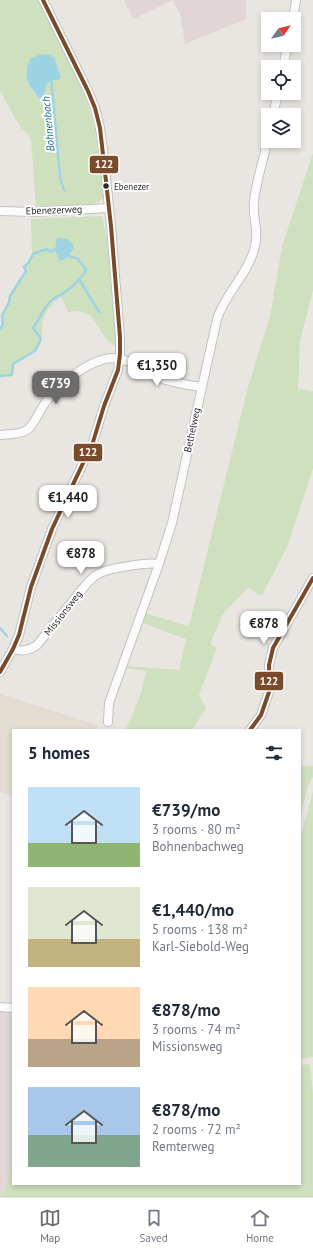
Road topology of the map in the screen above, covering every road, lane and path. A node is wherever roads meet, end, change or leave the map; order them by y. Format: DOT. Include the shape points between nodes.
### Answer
graph roads {
  1 [pos="43,0"];
  2 [pos="296,0"];
  3 [pos="294,12"];
  4 [pos="266,148"];
  5 [pos="109,208"];
  6 [pos="0,211"];
  7 [pos="120,360"];
  8 [pos="201,387"];
  9 [pos="0,435"];
  10 [pos="159,564"];
  11 [pos="313,578"];
  12 [pos="13,649"];
  13 [pos="0,672"];
  14 [pos="108,722"];
  15 [pos="251,729"];
  16 [pos="0,1007"];
  17 [pos="12,1008"];
  1 -- 5 [label="street" via="95,108 104,149"];
  2 -- 3 [label="street"];
  4 -- 8 [label="street, Bethelweg" via="254,201 257,232 254,250 220,310"];
  5 -- 6 [label="street, Ebenezerweg"];
  5 -- 7 [label="street"];
  7 -- 8 [label="street" via="160,378"];
  7 -- 9 [label="street" via="106,359 82,369 52,393 27,430"];
  7 -- 12 [label="street" via="93,442 52,529 31,587"];
  8 -- 10 [label="street, Bethelweg" via="172,523"];
  10 -- 12 [label="street, Missionsweg" via="101,572 84,587 37,645 26,651"];
  10 -- 14 [label="street, Bethelweg" via="108,703"];
  11 -- 15 [label="street" via="274,648 269,665 269,692 261,715"];
  12 -- 13 [label="street"];
  16 -- 17 [label="street"];
}
